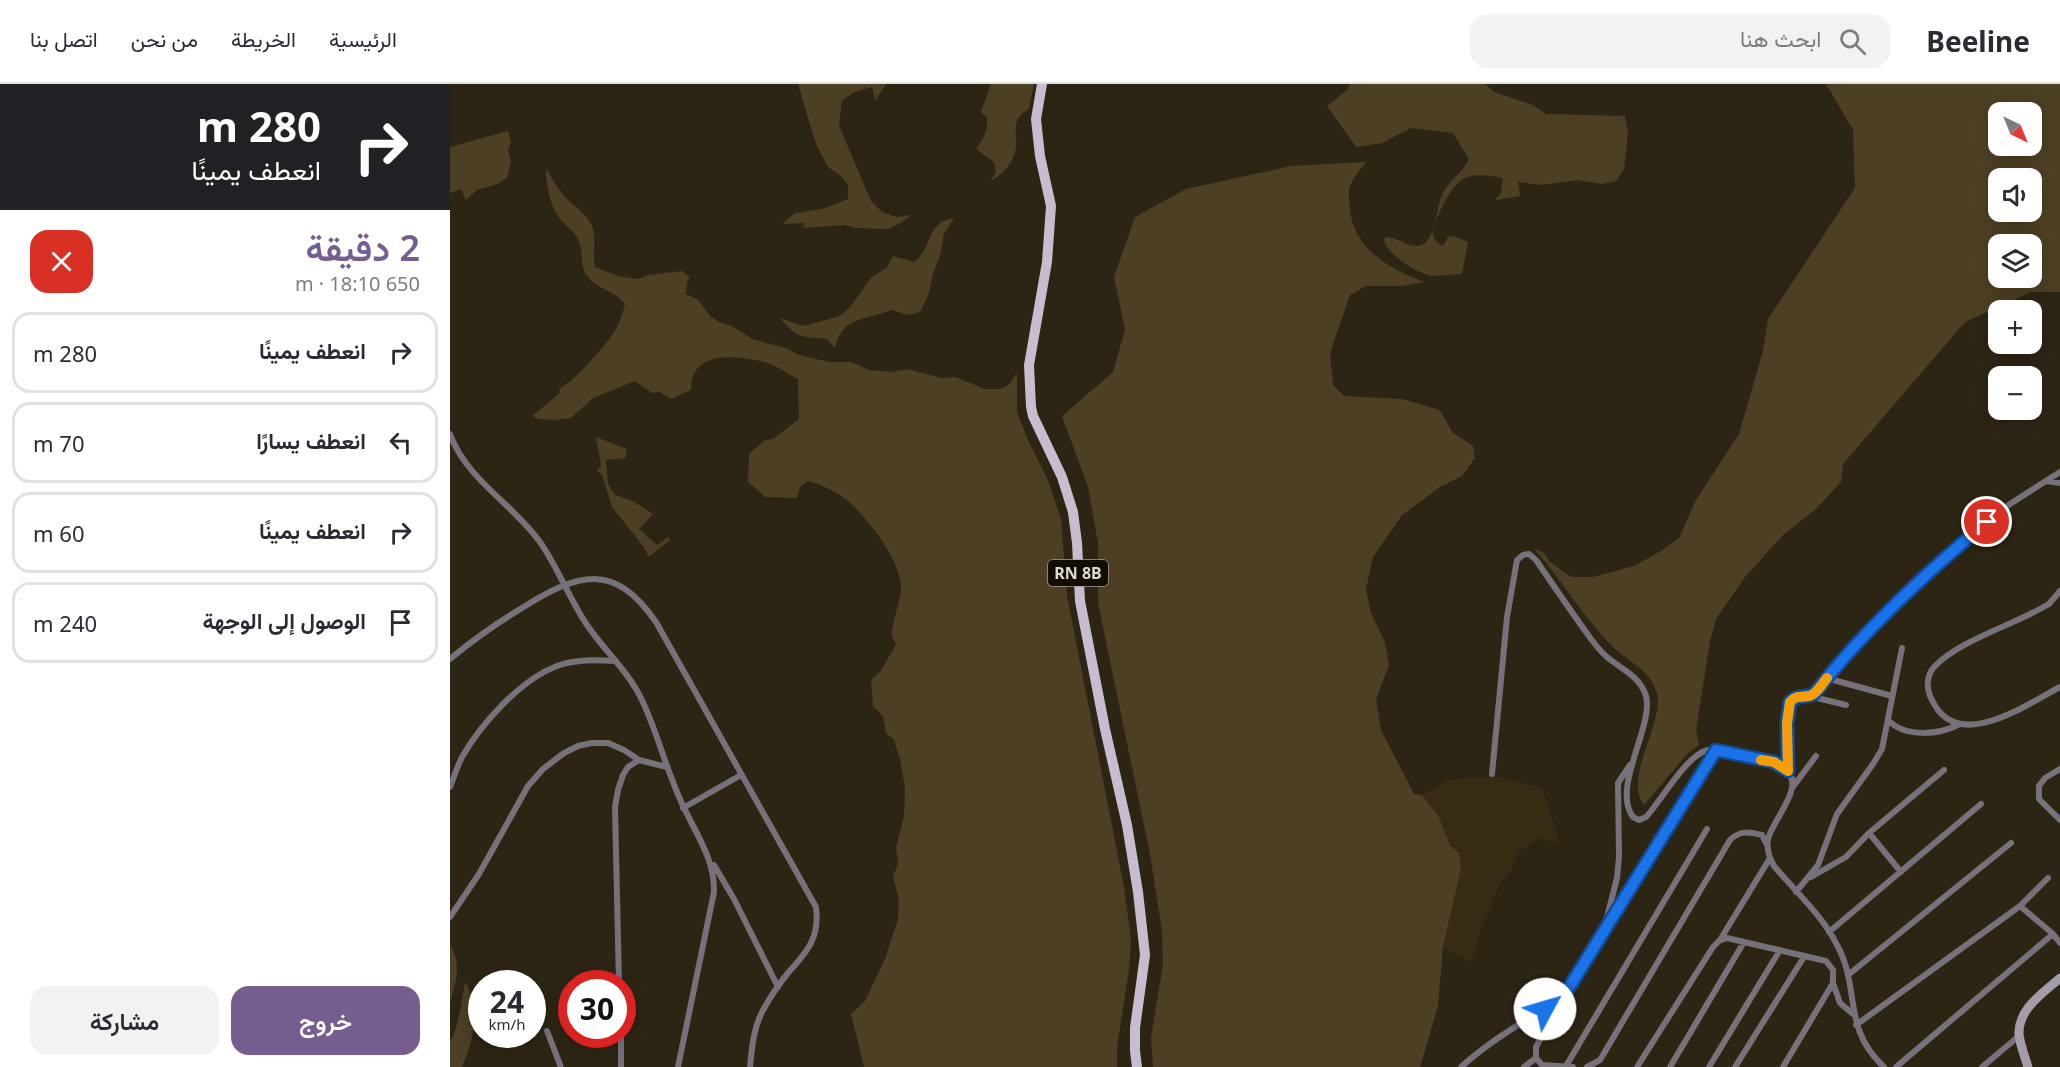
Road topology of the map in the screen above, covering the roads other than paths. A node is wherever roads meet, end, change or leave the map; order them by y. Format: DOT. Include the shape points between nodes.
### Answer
graph roads {
  1 [pos="1042,84"];
  2 [pos="450,434"];
  3 [pos="2060,472"];
  4 [pos="2047,481"];
  5 [pos="2060,483"];
  6 [pos="563,584"];
  7 [pos="2060,591"];
  8 [pos="1902,648"];
  9 [pos="450,658"];
  10 [pos="616,661"];
  11 [pos="1826,678"];
  12 [pos="2060,687"];
  13 [pos="1809,696"];
  14 [pos="1892,696"];
  15 [pos="1846,705"];
  16 [pos="1887,720"];
  17 [pos="1960,724"];
  18 [pos="1716,750"];
  19 [pos="1816,756"];
  20 [pos="639,760"];
  21 [pos="1632,762"];
  22 [pos="667,767"];
  23 [pos="1944,770"];
  24 [pos="2060,770"];
  25 [pos="1788,771"];
  26 [pos="1492,774"];
  27 [pos="741,775"];
  28 [pos="450,787"];
  29 [pos="1792,789"];
  30 [pos="1981,804"];
  31 [pos="683,808"];
  32 [pos="2060,820"];
  33 [pos="1707,830"];
  34 [pos="1869,833"];
  35 [pos="2011,843"];
  36 [pos="1767,846"];
  37 [pos="708,856"];
  38 [pos="1770,858"];
  39 [pos="1901,872"];
  40 [pos="2048,878"];
  41 [pos="1808,879"];
  42 [pos="1796,891"];
  43 [pos="2020,906"];
  44 [pos="450,917"];
  45 [pos="1604,932"];
  46 [pos="1829,932"];
  47 [pos="2053,933"];
  48 [pos="1720,940"];
  49 [pos="1744,942"];
  50 [pos="2060,943"];
  51 [pos="1780,950"];
  52 [pos="1804,957"];
  53 [pos="619,970"];
  54 [pos="1848,975"];
  55 [pos="2060,978"];
  56 [pos="1833,983"];
  57 [pos="778,987"];
  58 [pos="1562,999"];
  59 [pos="1853,1014"];
  60 [pos="1857,1025"];
  61 [pos="547,1031"];
  62 [pos="2019,1036"];
  63 [pos="621,1048"];
  64 [pos="1536,1058"];
  65 [pos="678,1066"];
  66 [pos="1566,1066"];
  67 [pos="561,1067"];
  68 [pos="621,1067"];
  69 [pos="750,1067"];
  70 [pos="1137,1067"];
  71 [pos="1461,1067"];
  72 [pos="1524,1067"];
  73 [pos="1573,1067"];
  74 [pos="1587,1067"];
  75 [pos="1637,1067"];
  76 [pos="1670,1067"];
  77 [pos="1709,1067"];
  78 [pos="1735,1067"];
  79 [pos="1783,1067"];
  80 [pos="1884,1067"];
  81 [pos="1896,1067"];
  82 [pos="1982,1067"];
  83 [pos="2028,1067"];
  1 -- 70 [label="main road, RN 8B" via="1036,119 1051,206 1047,262 1029,365 1031,407 1073,512 1080,601 1125,814 1145,955 1135,1028"];
  2 -- 6 [label="street" via="462,458 539,541"];
  3 -- 4 [label="street"];
  4 -- 5 [label="street"];
  4 -- 11 [label="street" via="2010,504 1964,542 1887,613"];
  6 -- 9 [label="street" via="498,622"];
  6 -- 10 [label="street"];
  6 -- 27 [label="street" via="598,579 631,591 656,622"];
  7 -- 17 [label="street" via="2049,604 1947,656 1933,668 1928,678 1929,695 1936,709"];
  8 -- 14 [label="street"];
  10 -- 22 [label="street" via="644,704"];
  10 -- 28 [label="street" via="578,661 556,666 531,681 472,740"];
  11 -- 13 [label="street"];
  11 -- 14 [label="street"];
  12 -- 17 [label="street" via="1994,721"];
  13 -- 15 [label="street"];
  13 -- 25 [label="street" via="1798,696 1790,702"];
  14 -- 16 [label="street"];
  16 -- 17 [label="street" via="1898,729 1933,734"];
  16 -- 41 [label="street" via="1882,749 1837,814 1818,865"];
  18 -- 21 [label="street" via="1706,750 1695,757 1651,812 1639,820 1629,808"];
  18 -- 25 [label="street" via="1774,762"];
  18 -- 45 [label="street"];
  19 -- 29 [label="street"];
  20 -- 22 [label="street"];
  20 -- 44 [label="street" via="608,744 592,743 564,753 543,769 528,786"];
  20 -- 53 [label="street" via="623,775 615,807"];
  21 -- 26 [label="street" via="1646,710 1640,684 1606,657 1536,560 1526,554 1518,561 1507,617"];
  21 -- 45 [label="street" via="1618,783 1617,878"];
  22 -- 31 [label="street"];
  23 -- 34 [label="street"];
  24 -- 32 [label="street" via="2038,786 2039,799"];
  25 -- 29 [label="street"];
  27 -- 31 [label="street"];
  27 -- 57 [label="street" via="816,907 818,922 813,940"];
  29 -- 36 [label="street"];
  30 -- 39 [label="street"];
  31 -- 37 [label="street"];
  33 -- 66 [label="street"];
  34 -- 39 [label="street"];
  34 -- 41 [label="street" via="1846,857"];
  35 -- 54 [label="street"];
  36 -- 38 [label="street"];
  36 -- 74 [label="street" via="1762,835 1752,832 1740,832 1730,840 1600,1060"];
  37 -- 57 [label="street"];
  37 -- 65 [label="street" via="714,892"];
  38 -- 42 [label="street"];
  38 -- 48 [label="street"];
  39 -- 46 [label="street"];
  40 -- 43 [label="street"];
  41 -- 42 [label="street"];
  42 -- 46 [label="street"];
  43 -- 47 [label="street"];
  43 -- 60 [label="street"];
  45 -- 58 [label="street"];
  46 -- 54 [label="street"];
  47 -- 50 [label="street"];
  47 -- 81 [label="street"];
  48 -- 49 [label="street"];
  48 -- 75 [label="street"];
  49 -- 51 [label="street"];
  49 -- 76 [label="street"];
  51 -- 52 [label="street"];
  51 -- 77 [label="street"];
  52 -- 56 [label="street" via="1826,961 1833,970"];
  52 -- 78 [label="street"];
  54 -- 59 [label="street"];
  55 -- 62 [label="main road" via="2029,1006 2020,1022"];
  56 -- 59 [label="street" via="1840,1003"];
  56 -- 79 [label="street"];
  57 -- 69 [label="street" via="757,1025"];
  58 -- 64 [label="street" via="1536,1047"];
  58 -- 71 [label="street" via="1527,1018"];
  59 -- 60 [label="street"];
  60 -- 80 [label="street" via="1867,1048"];
  61 -- 67 [label="street"];
  62 -- 82 [label="street"];
  62 -- 83 [label="main road"];
  63 -- 68 [label="street"];
  64 -- 66 [label="street" via="1542,1065"];
  64 -- 72 [label="street"];
  66 -- 73 [label="street"];
}
